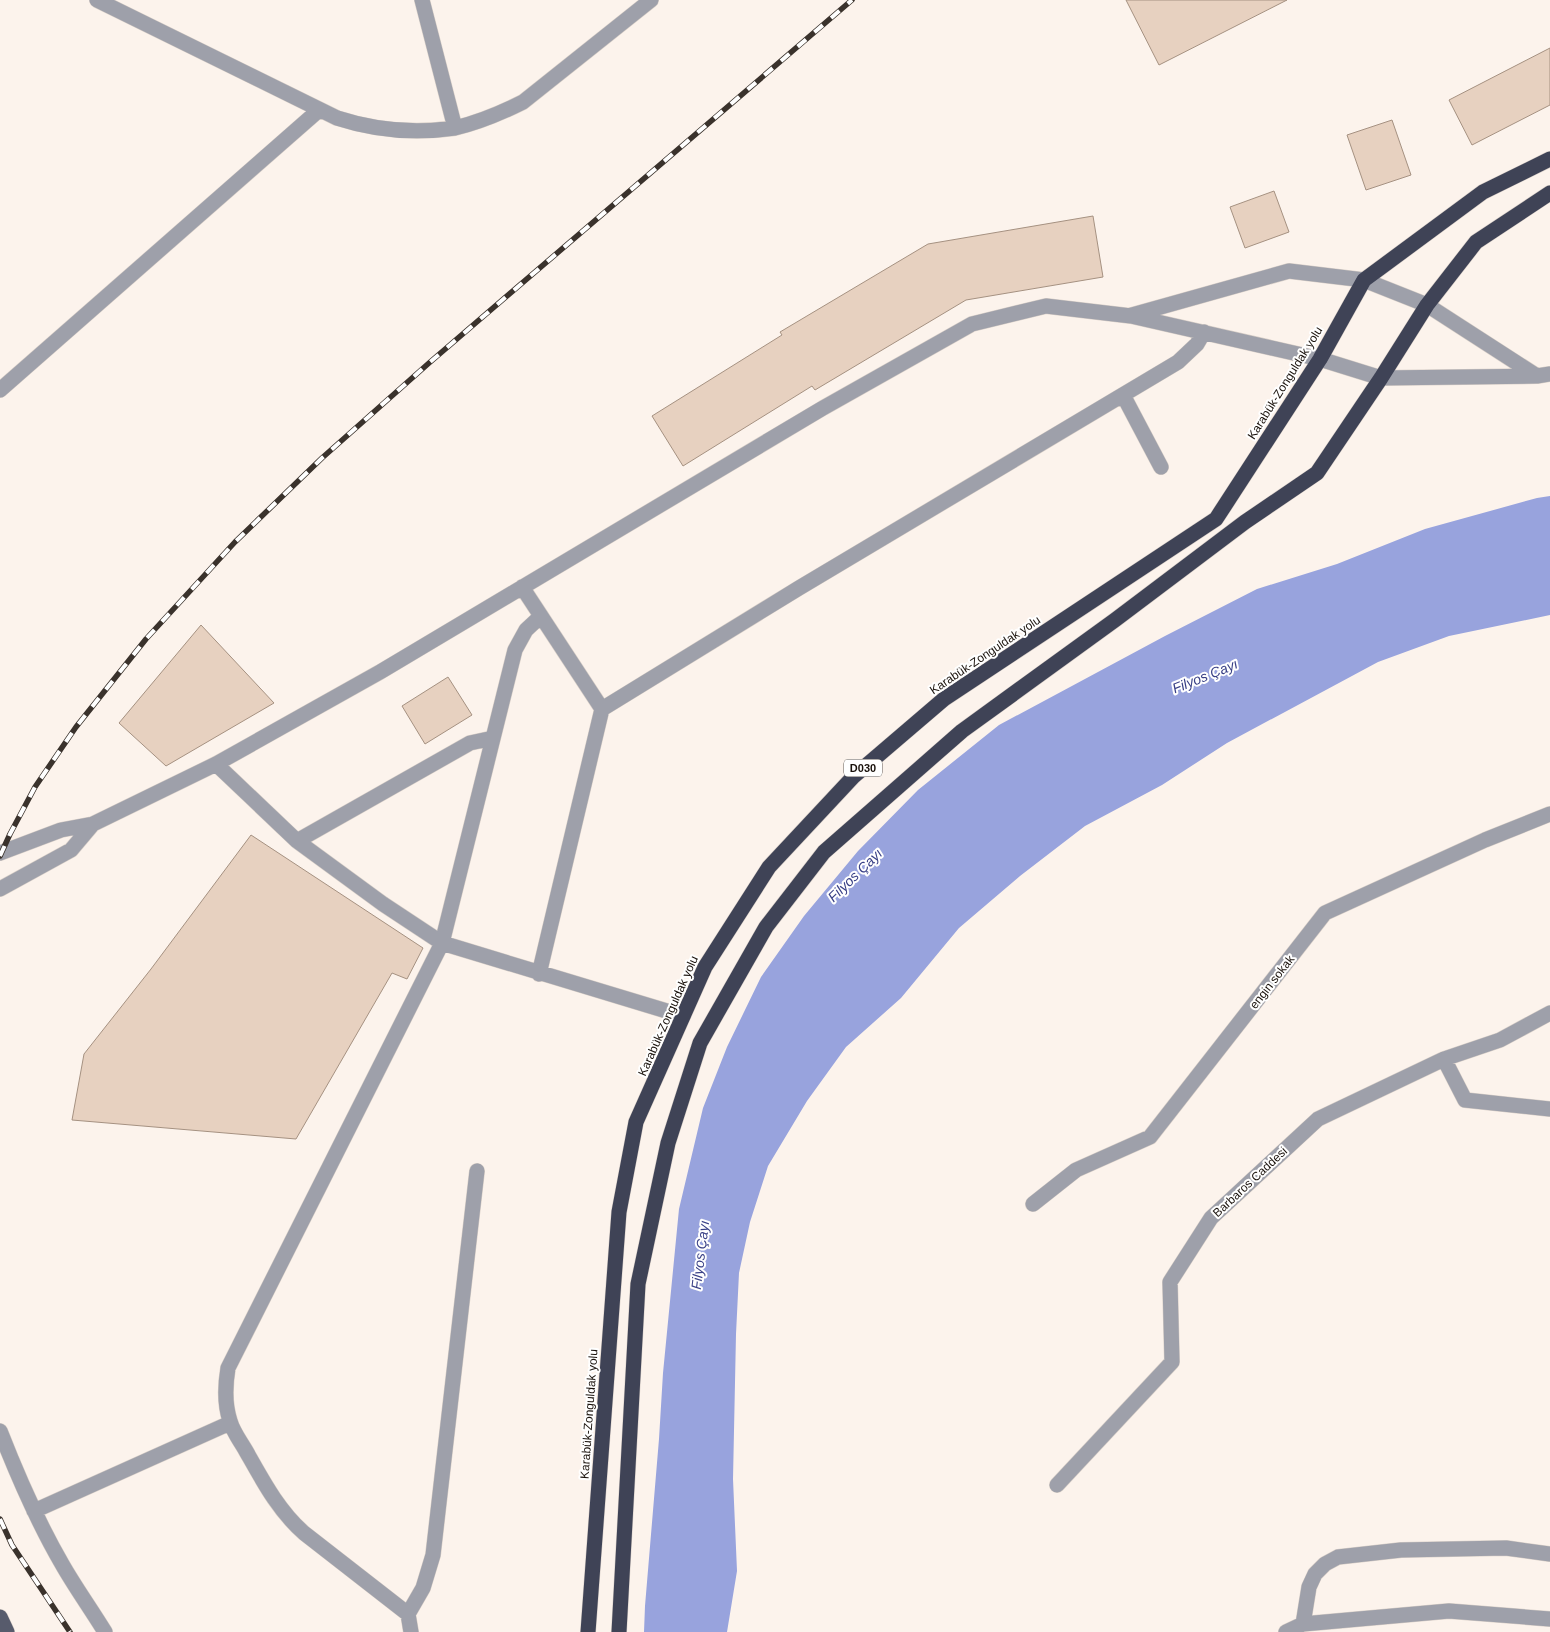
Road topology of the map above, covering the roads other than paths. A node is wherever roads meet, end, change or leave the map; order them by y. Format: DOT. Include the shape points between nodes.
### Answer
graph roads {
  1 [pos="96,0"];
  2 [pos="422,0"];
  3 [pos="651,0"];
  4 [pos="319,110"];
  5 [pos="455,128"];
  6 [pos="1550,159"];
  7 [pos="1550,193"];
  8 [pos="1364,280"];
  9 [pos="1427,305"];
  10 [pos="1131,316"];
  11 [pos="1204,332"];
  12 [pos="1320,359"];
  13 [pos="1543,375"];
  14 [pos="1381,378"];
  15 [pos="0,390"];
  16 [pos="1123,395"];
  17 [pos="1161,467"];
  18 [pos="522,587"];
  19 [pos="541,616"];
  20 [pos="602,709"];
  21 [pos="493,738"];
  22 [pos="216,764"];
  23 [pos="1550,814"];
  24 [pos="93,824"];
  25 [pos="297,841"];
  26 [pos="0,853"];
  27 [pos="0,889"];
  28 [pos="442,944"];
  29 [pos="539,974"];
  30 [pos="1550,1013"];
  31 [pos="683,1016"];
  32 [pos="1444,1059"];
  33 [pos="1550,1108"];
  34 [pos="476,1171"];
  35 [pos="1033,1204"];
  36 [pos="230,1423"];
  37 [pos="0,1432"];
  38 [pos="1057,1485"];
  39 [pos="34,1511"];
  40 [pos="1550,1554"];
  41 [pos="408,1614"];
  42 [pos="0,1617"];
  43 [pos="1550,1619"];
  44 [pos="1303,1624"];
  45 [pos="7,1632"];
  46 [pos="105,1632"];
  47 [pos="411,1632"];
  48 [pos="588,1632"];
  49 [pos="619,1632"];
  50 [pos="1286,1632"];
  1 -- 4 [label="street"];
  2 -- 5 [label="street"];
  3 -- 5 [label="street" via="523,102 502,113"];
  4 -- 5 [label="street" via="377,128 416,132"];
  4 -- 15 [label="street"];
  6 -- 8 [label="highway, Karabük-Zonguldak yolu / D030" via="1483,192"];
  7 -- 9 [label="highway, D030" via="1476,242"];
  8 -- 9 [label="street"];
  8 -- 10 [label="street" via="1289,271"];
  8 -- 12 [label="highway, Karabük-Zonguldak yolu / D030"];
  9 -- 13 [label="street"];
  9 -- 14 [label="highway, D030"];
  10 -- 11 [label="street"];
  10 -- 18 [label="street" via="1046,306 972,324 823,408"];
  11 -- 12 [label="street"];
  11 -- 16 [label="street" via="1197,344 1178,362"];
  12 -- 14 [label="street"];
  12 -- 31 [label="highway, Karabük-Zonguldak yolu / D030" via="1216,519 944,699 854,776 769,867 705,967"];
  13 -- 14 [label="street"];
  14 -- 49 [label="highway, D030" via="1316,473 962,731 824,852 766,927 700,1043 668,1143 638,1284"];
  16 -- 17 [label="street"];
  16 -- 20 [label="street"];
  18 -- 19 [label="street"];
  18 -- 22 [label="street"];
  19 -- 20 [label="street"];
  19 -- 21 [label="street" via="526,630 515,650"];
  20 -- 29 [label="street"];
  21 -- 25 [label="street" via="470,743"];
  21 -- 28 [label="street"];
  22 -- 24 [label="street"];
  22 -- 25 [label="street"];
  23 -- 35 [label="street, engin sokak" via="1325,913 1150,1137 1076,1170"];
  24 -- 26 [label="street" via="61,830"];
  24 -- 27 [label="street" via="71,850"];
  25 -- 28 [label="street"];
  28 -- 29 [label="street"];
  28 -- 36 [label="street" via="228,1368 225,1387"];
  29 -- 31 [label="street"];
  30 -- 32 [label="street, Barbaros Caddesi" via="1500,1040"];
  31 -- 48 [label="highway, Karabük-Zonguldak yolu / D030" via="636,1122 619,1212"];
  32 -- 33 [label="street" via="1465,1100"];
  32 -- 38 [label="street, Barbaros Caddesi" via="1318,1119 1211,1218 1170,1282 1172,1362"];
  34 -- 41 [label="street" via="433,1554 423,1588"];
  36 -- 39 [label="street"];
  36 -- 41 [label="street" via="276,1504 290,1521"];
  37 -- 39 [label="street"];
  39 -- 46 [label="street" via="62,1566"];
  40 -- 44 [label="street" via="1506,1548 1401,1550 1338,1557 1315,1574 1309,1587"];
  41 -- 47 [label="street"];
  42 -- 45 [label="main road"];
  43 -- 44 [label="street" via="1449,1611"];
  44 -- 50 [label="street"];
}
